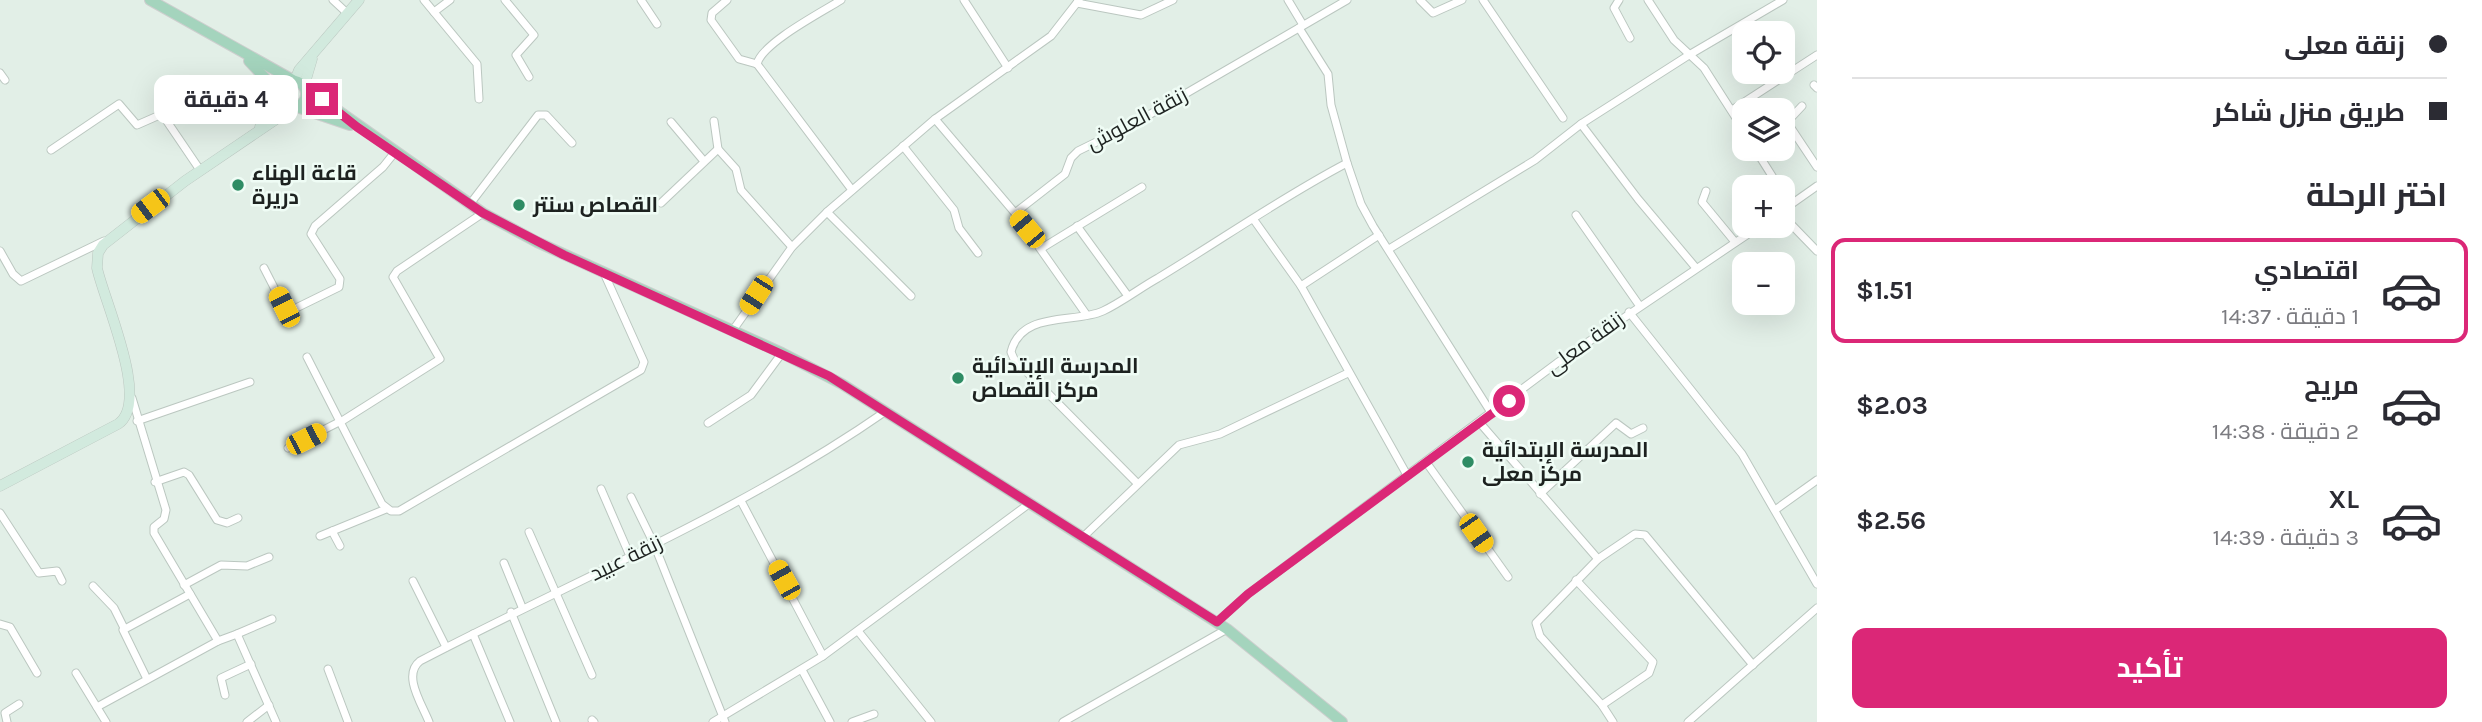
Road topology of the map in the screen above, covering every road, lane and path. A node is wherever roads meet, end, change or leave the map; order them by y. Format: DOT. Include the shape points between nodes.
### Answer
graph roads {
  1 [pos="150,0"];
  2 [pos="333,0"];
  3 [pos="359,0"];
  4 [pos="424,0"];
  5 [pos="450,0"];
  6 [pos="505,0"];
  7 [pos="641,0"];
  8 [pos="727,0"];
  9 [pos="841,0"];
  10 [pos="964,0"];
  11 [pos="1173,0"];
  12 [pos="1288,0"];
  13 [pos="1346,0"];
  14 [pos="1420,0"];
  15 [pos="1462,0"];
  16 [pos="1483,0"];
  17 [pos="1619,0"];
  18 [pos="1648,0"];
  19 [pos="1783,0"];
  20 [pos="1078,1"];
  21 [pos="434,12"];
  22 [pos="348,13"];
  23 [pos="657,24"];
  24 [pos="1301,26"];
  25 [pos="1630,38"];
  26 [pos="239,52"];
  27 [pos="1689,55"];
  28 [pos="1817,55"];
  29 [pos="758,64"];
  30 [pos="1007,68"];
  31 [pos="529,77"];
  32 [pos="299,84"];
  33 [pos="280,95"];
  34 [pos="1751,98"];
  35 [pos="479,99"];
  36 [pos="1802,106"];
  37 [pos="295,107"];
  38 [pos="1732,110"];
  39 [pos="1563,118"];
  40 [pos="934,119"];
  41 [pos="714,121"];
  42 [pos="671,122"];
  43 [pos="1581,124"];
  44 [pos="357,127"];
  45 [pos="252,135"];
  46 [pos="572,143"];
  47 [pos="903,146"];
  48 [pos="718,149"];
  49 [pos="51,150"];
  50 [pos="395,152"];
  51 [pos="703,160"];
  52 [pos="1347,163"];
  53 [pos="1817,167"];
  54 [pos="200,170"];
  55 [pos="1817,186"];
  56 [pos="1142,187"];
  57 [pos="852,190"];
  58 [pos="1706,191"];
  59 [pos="1795,201"];
  60 [pos="661,203"];
  61 [pos="470,204"];
  62 [pos="827,212"];
  63 [pos="483,213"];
  64 [pos="1015,213"];
  65 [pos="1576,215"];
  66 [pos="1254,220"];
  67 [pos="1077,226"];
  68 [pos="1795,228"];
  69 [pos="1379,235"];
  70 [pos="1741,238"];
  71 [pos="108,240"];
  72 [pos="1735,242"];
  73 [pos="792,247"];
  74 [pos="1042,248"];
  75 [pos="1389,249"];
  76 [pos="0,251"];
  77 [pos="1817,251"];
  78 [pos="978,253"];
  79 [pos="264,268"];
  80 [pos="1696,268"];
  81 [pos="604,273"];
  82 [pos="1301,286"];
  83 [pos="911,296"];
  84 [pos="1128,296"];
  85 [pos="1639,305"];
  86 [pos="1629,312"];
  87 [pos="1086,314"];
  88 [pos="733,330"];
  89 [pos="782,353"];
  90 [pos="307,357"];
  91 [pos="1348,373"];
  92 [pos="250,382"];
  93 [pos="132,398"];
  94 [pos="886,411"];
  95 [pos="1492,414"];
  96 [pos="137,421"];
  97 [pos="342,421"];
  98 [pos="708,423"];
  99 [pos="1480,423"];
  100 [pos="1643,428"];
  101 [pos="288,448"];
  102 [pos="1426,462"];
  103 [pos="1407,475"];
  104 [pos="1817,480"];
  105 [pos="155,482"];
  106 [pos="1137,483"];
  107 [pos="0,486"];
  108 [pos="601,489"];
  109 [pos="1540,494"];
  110 [pos="631,497"];
  111 [pos="741,501"];
  112 [pos="1030,503"];
  113 [pos="386,509"];
  114 [pos="1775,510"];
  115 [pos="0,513"];
  116 [pos="238,518"];
  117 [pos="332,531"];
  118 [pos="529,532"];
  119 [pos="320,536"];
  120 [pos="1082,538"];
  121 [pos="654,544"];
  122 [pos="340,546"];
  123 [pos="630,556"];
  124 [pos="270,557"];
  125 [pos="1598,559"];
  126 [pos="504,563"];
  127 [pos="1508,577"];
  128 [pos="1576,580"];
  129 [pos="62,581"];
  130 [pos="413,581"];
  131 [pos="1817,584"];
  132 [pos="184,585"];
  133 [pos="93,586"];
  134 [pos="556,591"];
  135 [pos="190,594"];
  136 [pos="522,607"];
  137 [pos="1817,608"];
  138 [pos="511,612"];
  139 [pos="272,619"];
  140 [pos="0,624"];
  141 [pos="1222,626"];
  142 [pos="124,628"];
  143 [pos="858,631"];
  144 [pos="237,634"];
  145 [pos="473,634"];
  146 [pos="218,641"];
  147 [pos="446,647"];
  148 [pos="823,656"];
  149 [pos="251,664"];
  150 [pos="1753,665"];
  151 [pos="328,669"];
  152 [pos="802,670"];
  153 [pos="37,673"];
  154 [pos="76,673"];
  155 [pos="592,675"];
  156 [pos="147,679"];
  157 [pos="225,695"];
  158 [pos="19,704"];
  159 [pos="269,705"];
  160 [pos="1602,705"];
  161 [pos="97,707"];
  162 [pos="874,714"];
  163 [pos="723,720"];
  164 [pos="7,722"];
  165 [pos="106,722"];
  166 [pos="247,722"];
  167 [pos="276,722"];
  168 [pos="348,722"];
  169 [pos="429,722"];
  170 [pos="510,722"];
  171 [pos="556,722"];
  172 [pos="713,722"];
  173 [pos="830,722"];
  174 [pos="852,722"];
  175 [pos="931,722"];
  176 [pos="1064,722"];
  177 [pos="1342,722"];
  178 [pos="1613,722"];
  179 [pos="1688,722"];
  1 -- 26 [label="main road"];
  2 -- 22 [label="street"];
  3 -- 22 [label="street"];
  4 -- 21 [label="street"];
  5 -- 21 [label="street"];
  6 -- 31 [label="street" via="534,35 516,55"];
  7 -- 23 [label="street"];
  8 -- 29 [label="street" via="715,9 711,20 739,59"];
  9 -- 29 [label="street" via="772,46"];
  10 -- 30 [label="street"];
  11 -- 20 [label="street" via="1141,15"];
  12 -- 24 [label="street"];
  13 -- 24 [label="street, زنقة العلوش"];
  14 -- 15 [label="street" via="1433,13"];
  16 -- 39 [label="street"];
  17 -- 25 [label="street" via="1614,8"];
  18 -- 27 [label="street"];
  19 -- 27 [label="street"];
  20 -- 30 [label="street" via="1056,32"];
  21 -- 35 [label="street" via="478,68"];
  22 -- 32 [label="street" via="315,52"];
  24 -- 52 [label="street" via="1328,74"];
  24 -- 64 [label="street, زنقة العلوش" via="1078,151 1065,174"];
  26 -- 32 [label="main road"];
  26 -- 33 [label="main road"];
  27 -- 38 [label="street" via="1704,68"];
  27 -- 43 [label="street"];
  28 -- 34 [label="street"];
  29 -- 57 [label="street"];
  30 -- 40 [label="street"];
  32 -- 33 [label="main road" via="282,86"];
  32 -- 37 [label="main road" via="306,99"];
  32 -- 44 [label="main road"];
  33 -- 37 [label="main road" via="287,106"];
  33 -- 45 [label="street" via="275,111"];
  36 -- 53 [label="street" via="1787,122"];
  37 -- 44 [label="main road"];
  37 -- 45 [label="street"];
  40 -- 47 [label="street"];
  40 -- 64 [label="street"];
  41 -- 48 [label="street"];
  42 -- 51 [label="street"];
  43 -- 75 [label="street" via="1535,160"];
  43 -- 80 [label="street"];
  44 -- 50 [label="main road"];
  45 -- 54 [label="street"];
  46 -- 61 [label="street" via="546,115 538,115"];
  47 -- 57 [label="street"];
  47 -- 78 [label="street" via="954,210 959,228"];
  48 -- 51 [label="street"];
  48 -- 73 [label="street" via="736,169 741,190"];
  49 -- 54 [label="street" via="119,104 137,125 162,114"];
  50 -- 61 [label="main road"];
  50 -- 79 [label="street" via="311,234 340,279 339,286 290,311"];
  51 -- 60 [label="street"];
  52 -- 66 [label="street"];
  52 -- 69 [label="street" via="1361,204"];
  54 -- 71 [label="street"];
  55 -- 59 [label="street"];
  56 -- 67 [label="street"];
  57 -- 62 [label="street"];
  58 -- 72 [label="street" via="1703,202"];
  61 -- 63 [label="main road"];
  62 -- 73 [label="street"];
  62 -- 83 [label="street"];
  63 -- 81 [label="main road"];
  63 -- 97 [label="street" via="393,276 440,359"];
  64 -- 74 [label="street"];
  65 -- 85 [label="street"];
  66 -- 82 [label="street"];
  66 -- 84 [label="street"];
  67 -- 74 [label="street"];
  67 -- 84 [label="street"];
  68 -- 77 [label="street"];
  69 -- 75 [label="street"];
  69 -- 82 [label="street"];
  70 -- 72 [label="street, زنقة معلى"];
  71 -- 76 [label="street" via="21,281"];
  71 -- 93 [label="street" via="98,253 97,268"];
  72 -- 80 [label="street, زنقة معلى"];
  73 -- 88 [label="street"];
  74 -- 87 [label="street"];
  75 -- 95 [label="street"];
  80 -- 85 [label="street, زنقة معلى"];
  81 -- 88 [label="main road"];
  81 -- 113 [label="street" via="644,362 641,370 402,510"];
  82 -- 91 [label="street"];
  84 -- 87 [label="street"];
  85 -- 86 [label="street, زنقة معلى"];
  86 -- 95 [label="street, زنقة معلى"];
  86 -- 114 [label="street" via="1742,454"];
  87 -- 106 [label="street" via="1031,327 1018,337 1011,352"];
  88 -- 89 [label="main road"];
  89 -- 94 [label="main road"];
  89 -- 98 [label="street" via="751,395"];
  90 -- 97 [label="street"];
  91 -- 103 [label="street"];
  91 -- 106 [label="street" via="1220,434 1179,445"];
  92 -- 96 [label="street"];
  93 -- 96 [label="street"];
  93 -- 107 [label="street" via="122,421"];
  94 -- 111 [label="street, زنقة عبيد" via="815,460"];
  94 -- 112 [label="main road"];
  95 -- 99 [label="street, زنقة معلى"];
  96 -- 105 [label="street"];
  97 -- 101 [label="street"];
  97 -- 113 [label="street"];
  99 -- 102 [label="street, زنقة معلى"];
  99 -- 109 [label="street"];
  100 -- 109 [label="street" via="1634,435 1616,423"];
  102 -- 103 [label="street, زنقة معلى"];
  102 -- 127 [label="street"];
  103 -- 141 [label="street, زنقة معلى" via="1248,594"];
  104 -- 114 [label="street"];
  105 -- 116 [label="street" via="184,472 217,520 227,523"];
  105 -- 132 [label="street" via="166,514 153,531"];
  106 -- 120 [label="street"];
  108 -- 123 [label="street"];
  109 -- 125 [label="street"];
  110 -- 121 [label="street"];
  111 -- 121 [label="street, زنقة عبيد"];
  111 -- 148 [label="street"];
  112 -- 120 [label="main road"];
  112 -- 143 [label="street"];
  113 -- 117 [label="street"];
  114 -- 131 [label="street"];
  115 -- 129 [label="street" via="39,573 57,571"];
  117 -- 119 [label="street"];
  117 -- 122 [label="street"];
  118 -- 134 [label="street"];
  120 -- 141 [label="main road"];
  121 -- 123 [label="street, زنقة عبيد"];
  121 -- 163 [label="street"];
  123 -- 134 [label="street, زنقة عبيد"];
  124 -- 132 [label="street" via="247,566 221,565"];
  125 -- 128 [label="street"];
  125 -- 150 [label="street" via="1635,534 1645,535"];
  126 -- 136 [label="street"];
  128 -- 160 [label="street" via="1537,619 1536,628"];
  128 -- 160 [label="street" via="1653,662 1649,673"];
  130 -- 147 [label="street"];
  132 -- 135 [label="street"];
  133 -- 142 [label="street" via="114,608"];
  134 -- 136 [label="street, زنقة عبيد"];
  134 -- 155 [label="street"];
  135 -- 142 [label="street"];
  135 -- 146 [label="street"];
  136 -- 138 [label="street, زنقة عبيد"];
  137 -- 150 [label="street"];
  138 -- 145 [label="street, زنقة عبيد"];
  138 -- 171 [label="street"];
  139 -- 144 [label="street"];
  140 -- 153 [label="street" via="10,627"];
  141 -- 176 [label="street"];
  141 -- 177 [label="main road"];
  142 -- 156 [label="street" via="123,636"];
  143 -- 148 [label="street"];
  143 -- 175 [label="street"];
  144 -- 146 [label="street"];
  144 -- 149 [label="street"];
  145 -- 147 [label="street, زنقة عبيد"];
  145 -- 170 [label="street"];
  146 -- 156 [label="street"];
  147 -- 169 [label="street, زنقة عبيد" via="411,670"];
  148 -- 152 [label="street"];
  149 -- 157 [label="street" via="221,678"];
  149 -- 159 [label="street"];
  150 -- 179 [label="street"];
  151 -- 168 [label="street"];
  152 -- 163 [label="street"];
  152 -- 173 [label="street"];
  154 -- 161 [label="street"];
  156 -- 161 [label="street"];
  158 -- 164 [label="street" via="5,713"];
  159 -- 166 [label="street"];
  159 -- 167 [label="street"];
  160 -- 178 [label="street"];
  161 -- 165 [label="street"];
  162 -- 174 [label="street"];
  163 -- 172 [label="street"];
}
